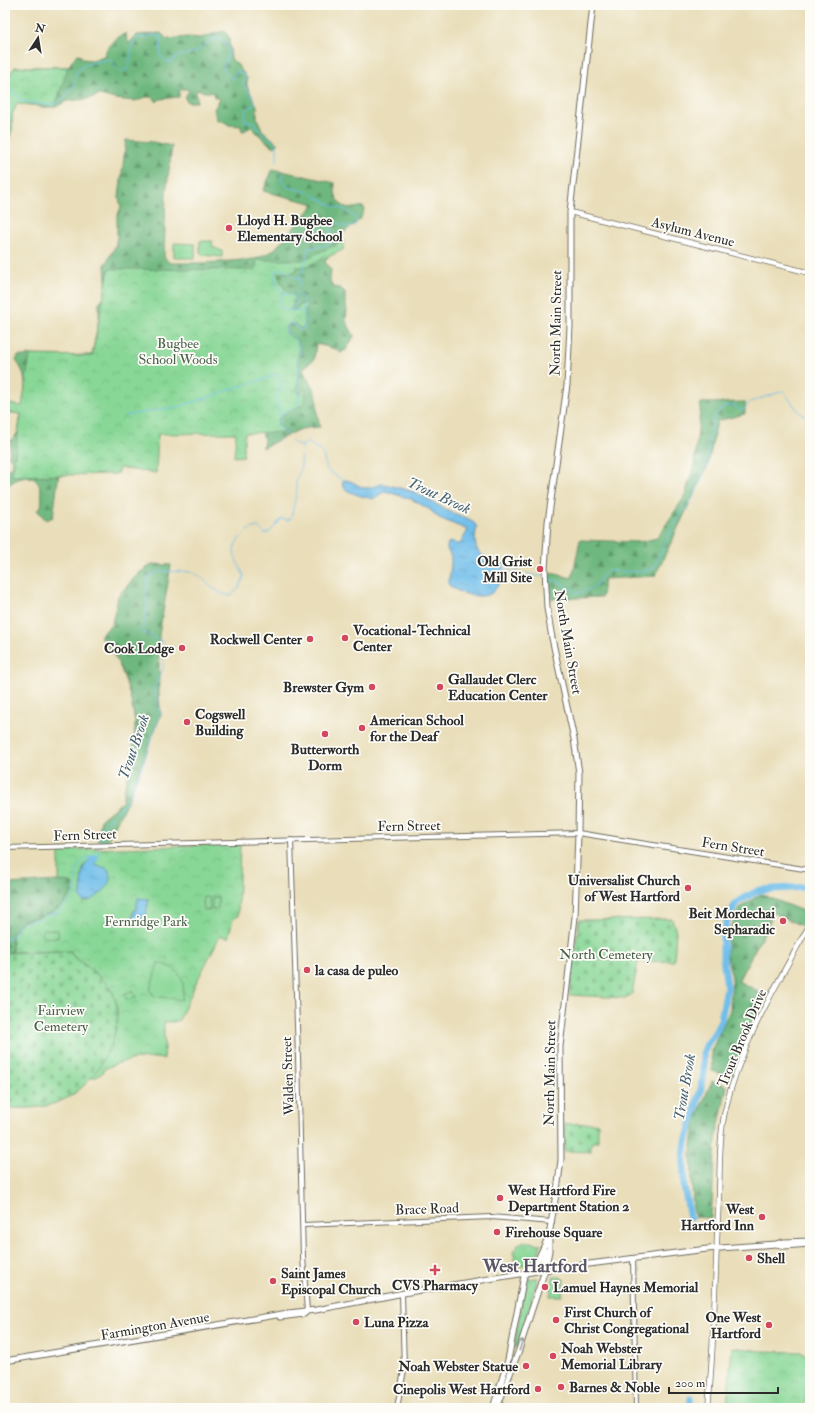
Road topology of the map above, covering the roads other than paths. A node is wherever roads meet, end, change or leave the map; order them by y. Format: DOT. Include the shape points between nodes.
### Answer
graph roads {
  1 [pos="593,5"];
  2 [pos="570,212"];
  3 [pos="810,273"];
  4 [pos="578,833"];
  5 [pos="291,840"];
  6 [pos="5,848"];
  7 [pos="810,870"];
  8 [pos="810,924"];
  9 [pos="552,1222"];
  10 [pos="303,1225"];
  11 [pos="549,1236"];
  12 [pos="810,1241"];
  13 [pos="776,1244"];
  14 [pos="810,1244"];
  15 [pos="716,1248"];
  16 [pos="633,1258"];
  17 [pos="545,1270"];
  18 [pos="526,1273"];
  19 [pos="402,1294"];
  20 [pos="307,1311"];
  21 [pos="5,1361"];
  22 [pos="5,1364"];
  23 [pos="397,1408"];
  24 [pos="493,1408"];
  25 [pos="498,1408"];
  26 [pos="636,1408"];
  27 [pos="708,1408"];
  1 -- 2 [label="main road, North Main Street"];
  2 -- 3 [label="main road, Asylum Avenue"];
  2 -- 4 [label="main road, North Main Street" via="569,359 566,398 548,522 545,569 552,638 578,761"];
  4 -- 5 [label="street, Fern Street"];
  4 -- 7 [label="street, Fern Street"];
  4 -- 9 [label="main road, North Main Street" via="574,922 560,1047 561,1163"];
  5 -- 6 [label="street, Fern Street"];
  5 -- 10 [label="street, Walden Street"];
  8 -- 15 [label="main road, Trout Brook Drive" via="767,1002 744,1053 729,1095 723,1127"];
  9 -- 10 [label="street, Brace Road" via="491,1217"];
  9 -- 11 [label="main road, North Main Street"];
  10 -- 20 [label="street, Walden Street"];
  11 -- 17 [label="main road, North Main Street"];
  11 -- 18 [label="main road, North Main Street" via="537,1261"];
  12 -- 13 [label="main road, Farmington Avenue"];
  13 -- 14 [label="main road, Farmington Avenue"];
  13 -- 15 [label="main road, Farmington Avenue"];
  15 -- 16 [label="main road, Farmington Avenue"];
  15 -- 27 [label="main road, Trout Brook Drive"];
  16 -- 17 [label="main road, Farmington Avenue"];
  16 -- 26 [label="street"];
  17 -- 18 [label="main road, Farmington Avenue"];
  25 -- 17 [label="main road, North Main Street, one-way"];
  18 -- 19 [label="main road, Farmington Avenue"];
  18 -- 24 [label="main road" via="508,1360"];
  19 -- 20 [label="main road, Farmington Avenue"];
  19 -- 23 [label="street" via="404,1370"];
  20 -- 21 [label="main road, Farmington Avenue"];
  20 -- 22 [label="main road, Farmington Avenue" via="304,1314"];
}
